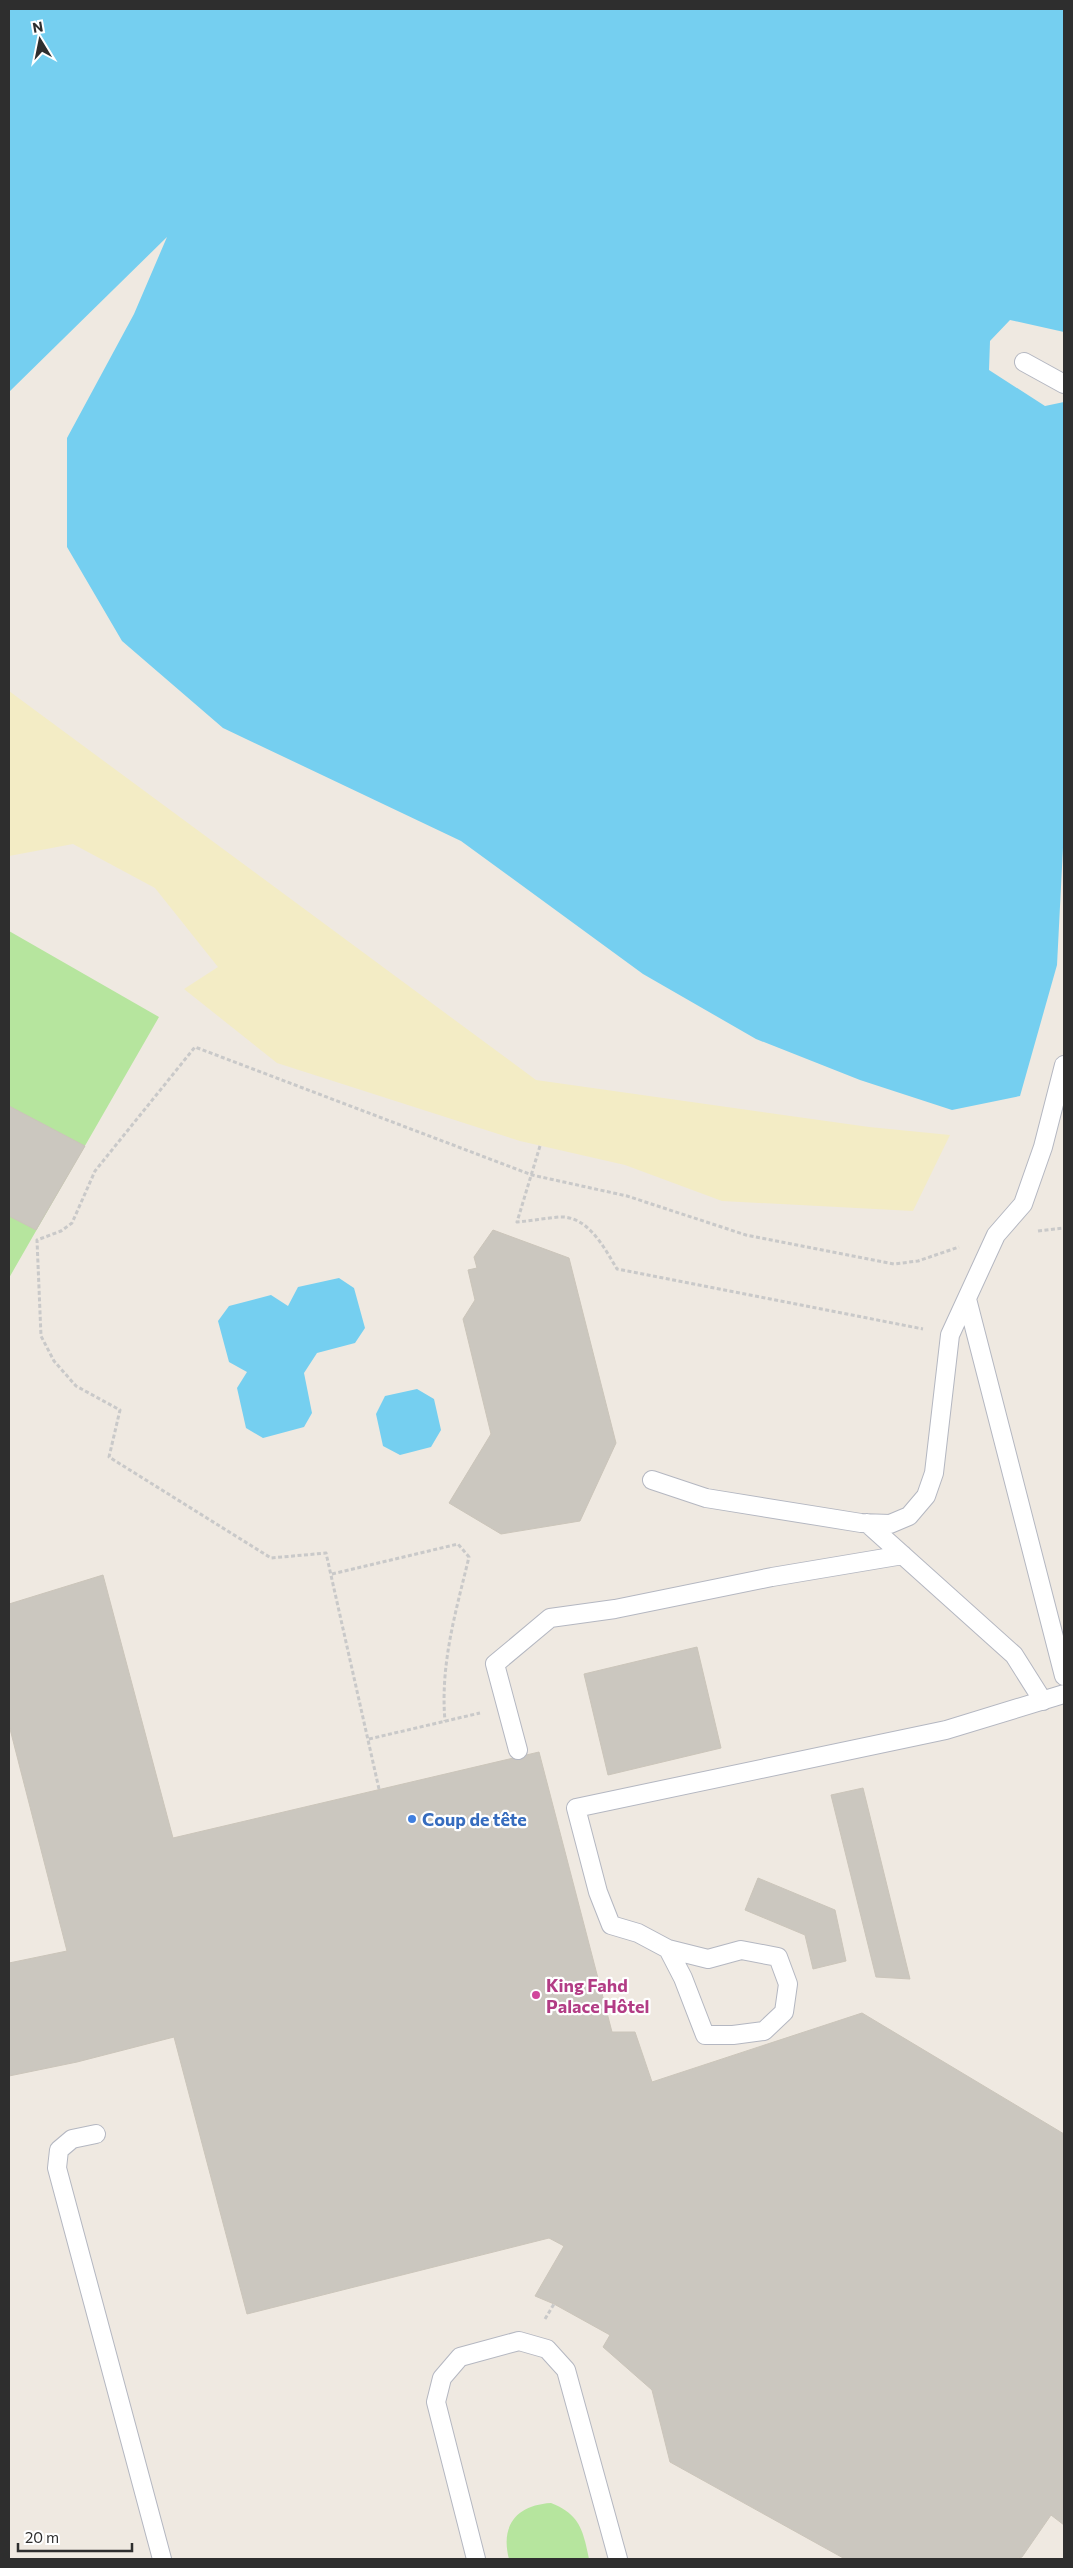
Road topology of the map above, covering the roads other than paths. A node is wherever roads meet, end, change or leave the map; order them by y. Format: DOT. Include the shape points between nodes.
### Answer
graph roads {
  1 [pos="1024,362"];
  2 [pos="1064,384"];
  3 [pos="1064,1065"];
  4 [pos="967,1299"];
  5 [pos="652,1480"];
  6 [pos="867,1523"];
  7 [pos="903,1555"];
  8 [pos="1064,1676"];
  9 [pos="1064,1694"];
  10 [pos="1043,1700"];
  11 [pos="518,1750"];
  12 [pos="668,1948"];
  13 [pos="96,2134"];
  14 [pos="162,2559"];
  15 [pos="476,2559"];
  16 [pos="618,2559"];
  1 -- 2 [label="lane"];
  3 -- 4 [label="lane" via="1043,1147 1023,1204 996,1235"];
  4 -- 6 [label="lane" via="950,1335 934,1473 926,1496 909,1516 890,1524"];
  4 -- 8 [label="lane"];
  5 -- 6 [label="lane" via="706,1498"];
  6 -- 7 [label="lane"];
  7 -- 10 [label="lane" via="1014,1655"];
  7 -- 11 [label="lane" via="772,1577 615,1609 550,1618 494,1664"];
  9 -- 10 [label="lane"];
  10 -- 12 [label="lane" via="946,1730 576,1808 598,1892 611,1925"];
  12 -- 12 [label="lane" via="705,2034 764,2031 784,2012 788,1984 778,1957 741,1950 708,1959"];
  13 -- 14 [label="lane" via="72,2139 58,2150 57,2168"];
  15 -- 16 [label="lane" via="436,2402 442,2378 460,2357 519,2340 547,2349 566,2370"];
}
